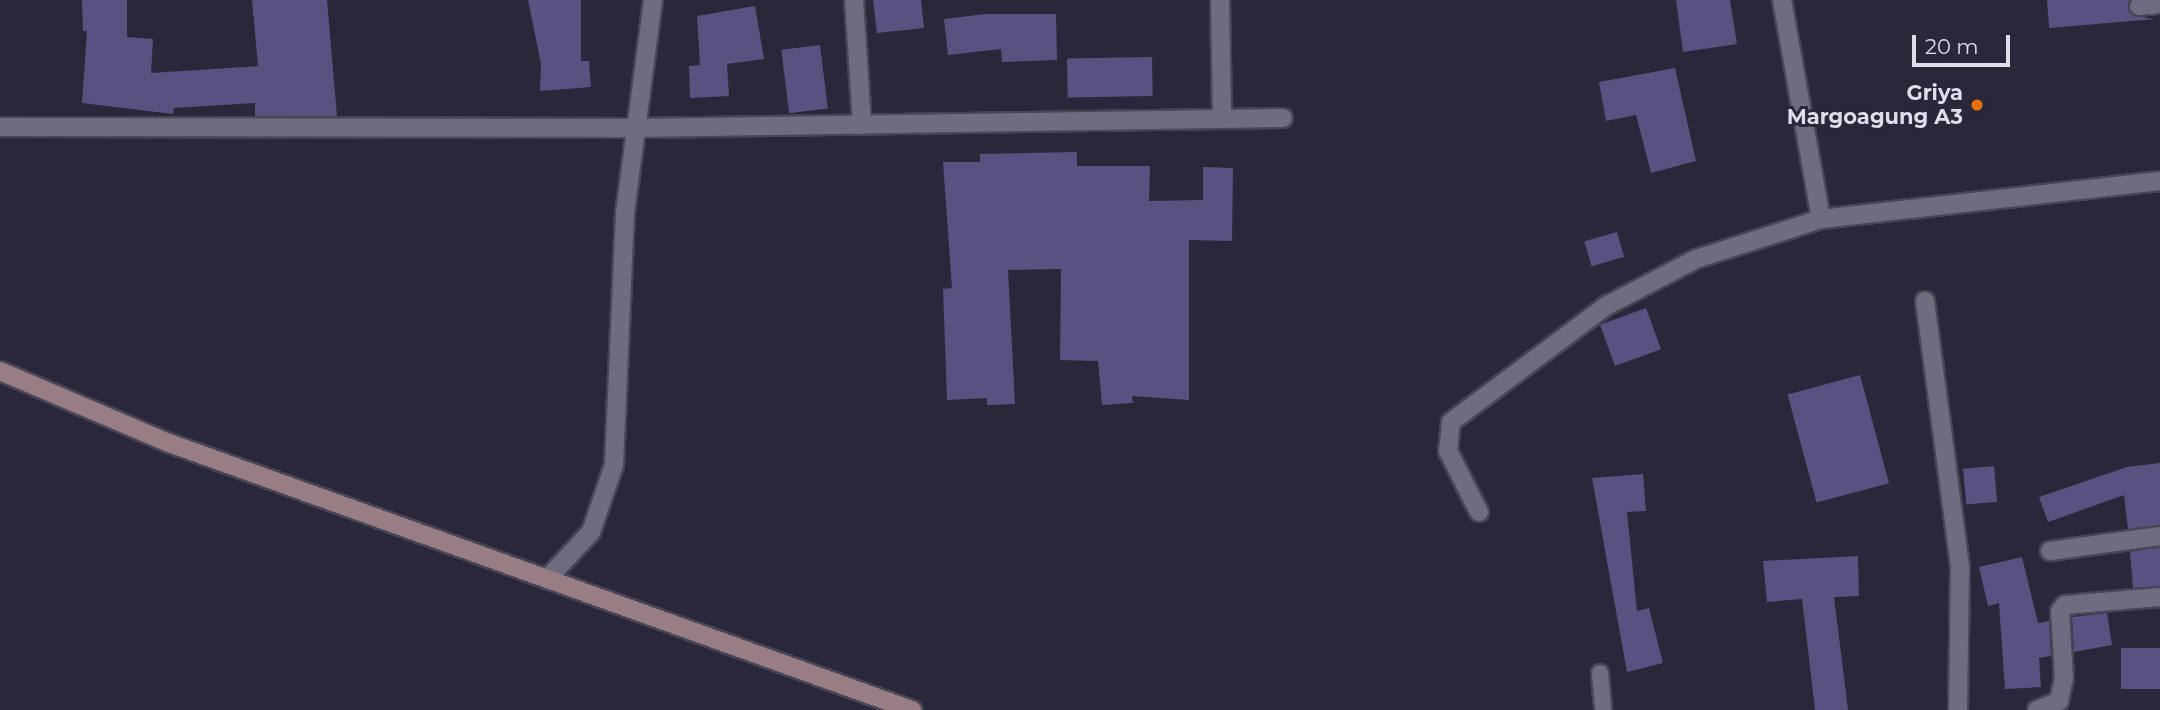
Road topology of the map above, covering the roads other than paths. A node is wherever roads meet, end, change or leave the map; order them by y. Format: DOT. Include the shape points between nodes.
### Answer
graph roads {
  1 [pos="653,0"];
  2 [pos="854,0"];
  3 [pos="1220,0"];
  4 [pos="1782,0"];
  5 [pos="2160,4"];
  6 [pos="2139,6"];
  7 [pos="1283,118"];
  8 [pos="1222,119"];
  9 [pos="862,125"];
  10 [pos="0,127"];
  11 [pos="638,128"];
  12 [pos="2160,181"];
  13 [pos="1821,219"];
  14 [pos="1925,301"];
  15 [pos="0,371"];
  16 [pos="1479,512"];
  17 [pos="2160,536"];
  18 [pos="578,550"];
  19 [pos="2050,551"];
  20 [pos="547,579"];
  21 [pos="570,587"];
  22 [pos="2160,597"];
  23 [pos="1600,673"];
  24 [pos="912,710"];
  25 [pos="1603,710"];
  26 [pos="1958,710"];
  27 [pos="2037,710"];
  1 -- 11 [label="street"];
  2 -- 9 [label="street"];
  3 -- 8 [label="street"];
  4 -- 13 [label="street"];
  5 -- 6 [label="street"];
  7 -- 8 [label="street"];
  8 -- 9 [label="street"];
  9 -- 11 [label="street"];
  10 -- 11 [label="street"];
  11 -- 18 [label="street" via="625,213 614,464 601,513"];
  12 -- 13 [label="street"];
  13 -- 16 [label="street" via="1734,243 1670,272 1606,306 1472,402 1451,422 1447,436 1448,451"];
  14 -- 26 [label="street" via="1960,568"];
  15 -- 20 [label="street" via="169,443"];
  17 -- 19 [label="street"];
  18 -- 20 [label="street"];
  18 -- 21 [label="street"];
  20 -- 21 [label="street"];
  21 -- 24 [label="street"];
  22 -- 27 [label="street" via="2065,605 2060,611 2059,701"];
  23 -- 25 [label="lane"];
}
